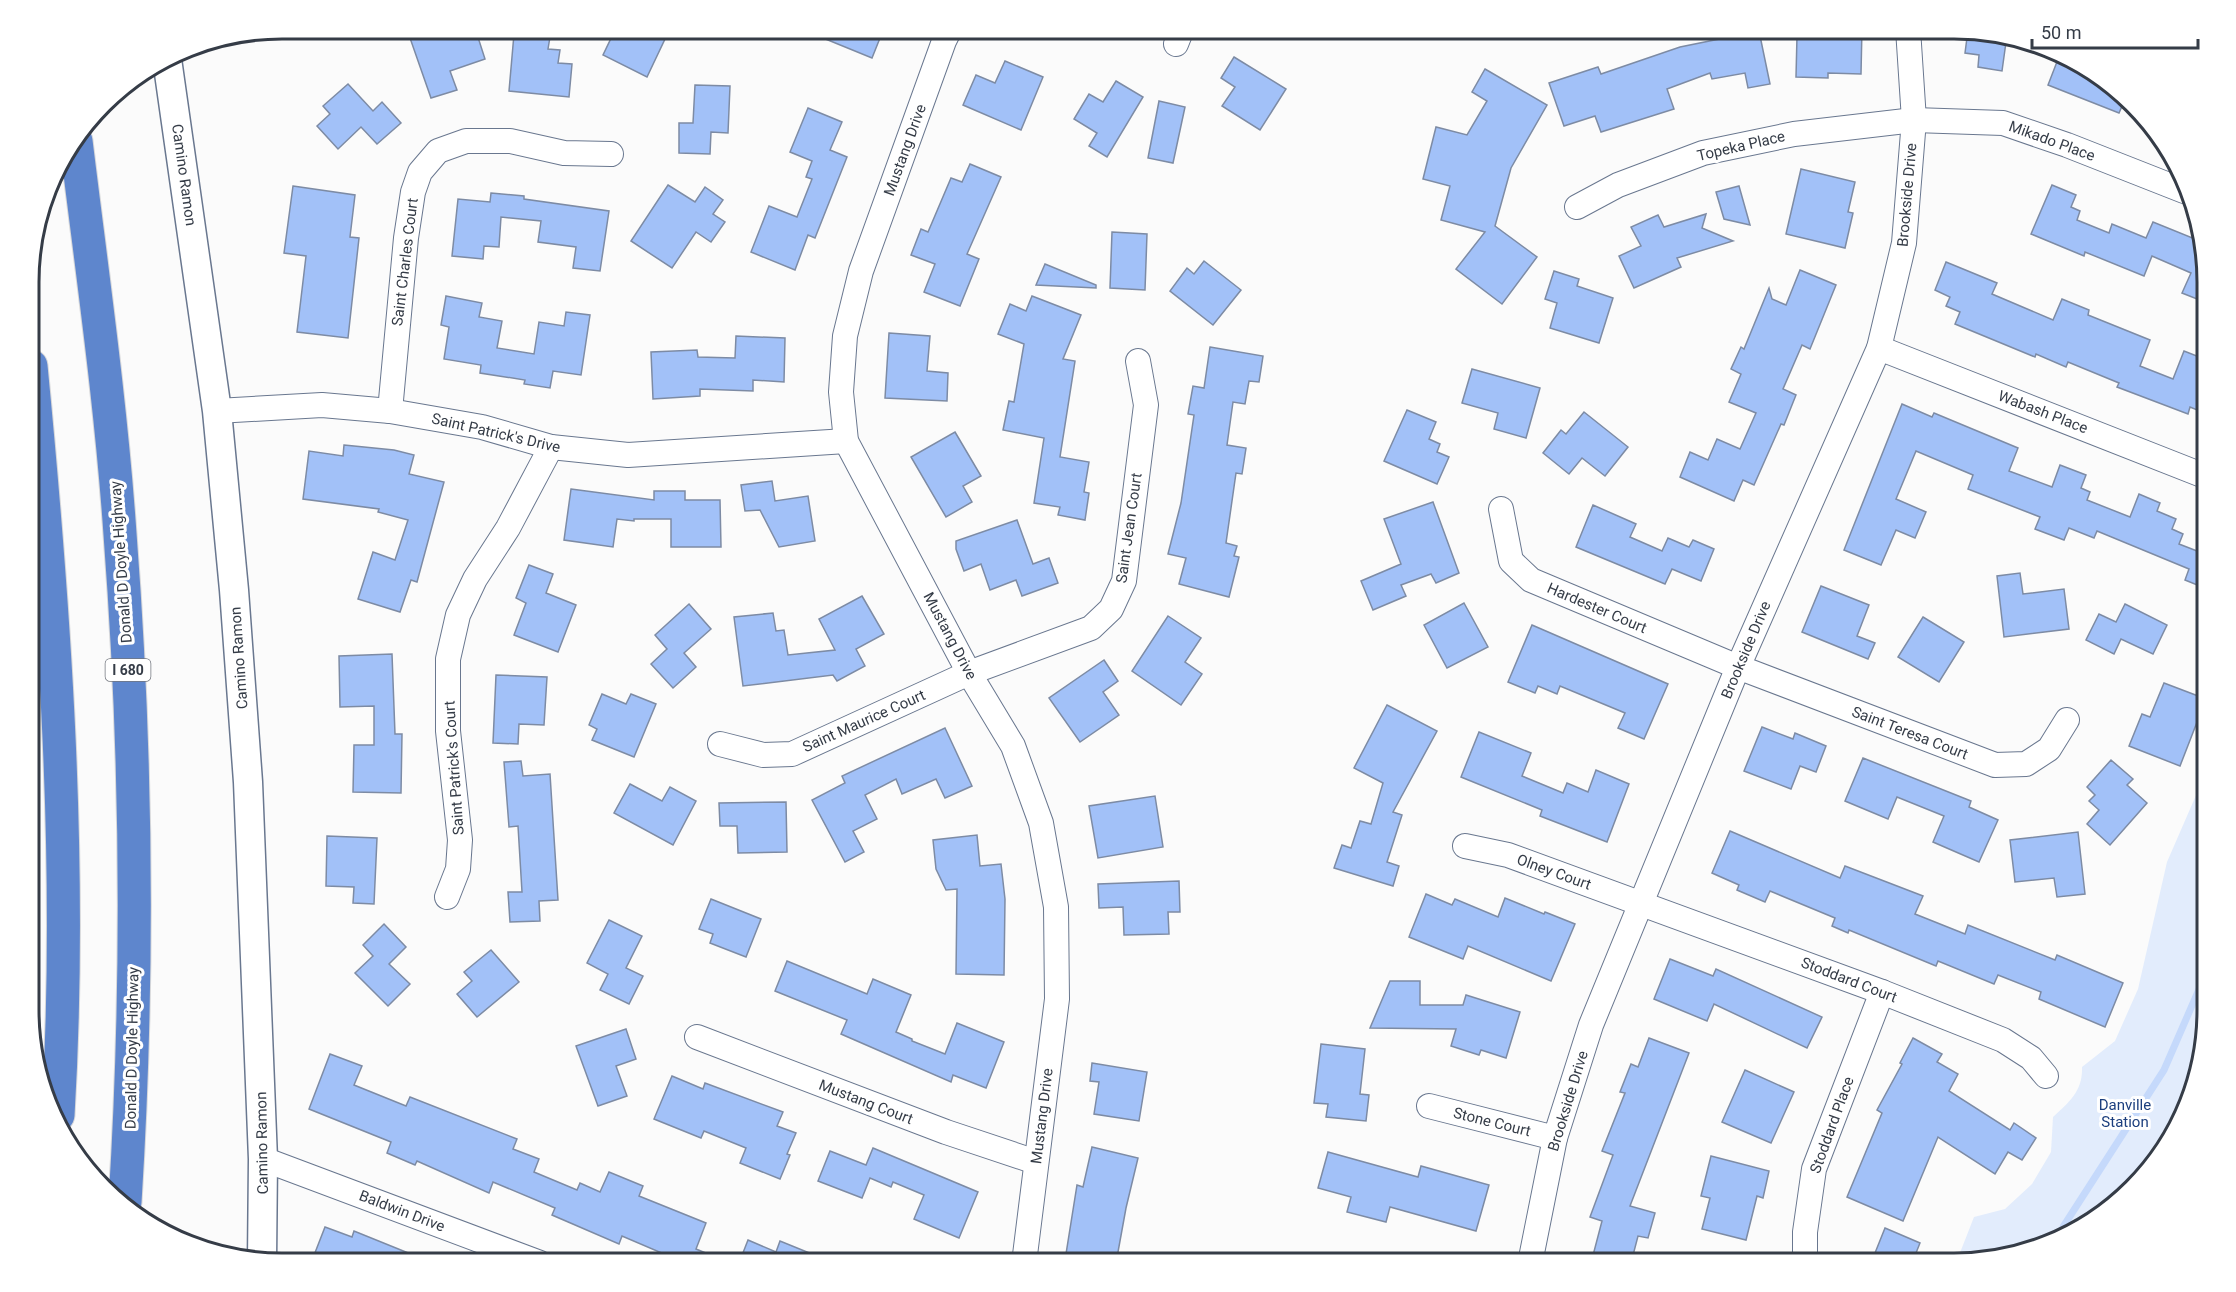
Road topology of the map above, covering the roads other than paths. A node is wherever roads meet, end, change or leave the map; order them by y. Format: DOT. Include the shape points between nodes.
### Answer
graph roads {
  1 [pos="945,39"];
  2 [pos="1909,39"];
  3 [pos="168,67"];
  4 [pos="1914,120"];
  5 [pos="77,152"];
  6 [pos="611,154"];
  7 [pos="2179,189"];
  8 [pos="1577,207"];
  9 [pos="1879,348"];
  10 [pos="1138,361"];
  11 [pos="217,411"];
  12 [pos="390,411"];
  13 [pos="846,441"];
  14 [pos="551,447"];
  15 [pos="39,449"];
  16 [pos="2197,473"];
  17 [pos="1501,509"];
  18 [pos="1738,667"];
  19 [pos="969,673"];
  20 [pos="2067,720"];
  21 [pos="720,744"];
  22 [pos="1465,846"];
  23 [pos="447,897"];
  24 [pos="1641,903"];
  25 [pos="1882,992"];
  26 [pos="697,1037"];
  27 [pos="2046,1076"];
  28 [pos="58,1106"];
  29 [pos="1429,1106"];
  30 [pos="1555,1138"];
  31 [pos="263,1159"];
  32 [pos="1036,1161"];
  33 [pos="125,1196"];
  34 [pos="262,1252"];
  35 [pos="513,1253"];
  36 [pos="1025,1253"];
  37 [pos="1532,1253"];
  38 [pos="1805,1253"];
  1 -- 13 [label="street, Mustang Drive" via="861,271 845,336 841,392"];
  2 -- 4 [label="street, Brookside Drive"];
  3 -- 11 [label="street, Camino Ramon"];
  4 -- 7 [label="street, Mikado Place" via="2002,123"];
  4 -- 8 [label="street, Topeka Place" via="1794,134 1703,153 1618,185"];
  4 -- 9 [label="street, Brookside Drive" via="1904,243"];
  5 -- 33 [label="highway, Donald D Doyle Highway / I 680" via="120,532 131,724 134,927"];
  6 -- 12 [label="street, Saint Charles Court" via="564,153 510,141 466,141 438,151 420,172 413,192"];
  9 -- 16 [label="street, Wabash Place"];
  9 -- 18 [label="street, Brookside Drive"];
  10 -- 19 [label="street, Saint Jean Court" via="1146,405 1124,581 1111,609 1091,628"];
  11 -- 12 [label="street, Saint Patrick's Drive" via="322,405"];
  11 -- 31 [label="street, Camino Ramon" via="248,782"];
  12 -- 14 [label="street, Saint Patrick's Drive" via="482,427"];
  13 -- 14 [label="street, Saint Patrick's Drive" via="628,455"];
  13 -- 19 [label="street, Mustang Drive"];
  14 -- 23 [label="street, Saint Patrick's Court" via="458,615 448,659 448,731 460,840 458,869"];
  15 -- 28 [label="highway" via="59,730 63,912"];
  17 -- 18 [label="street, Hardester Court" via="1511,561 1531,580"];
  18 -- 20 [label="street, Saint Teresa Court" via="1995,765 2026,764 2049,749"];
  18 -- 24 [label="street, Brookside Drive"];
  19 -- 21 [label="street, Saint Maurice Court" via="792,754 763,755"];
  19 -- 32 [label="street, Mustang Drive" via="1013,746 1041,823 1056,907 1057,999"];
  22 -- 24 [label="street, Olney Court" via="1508,855"];
  24 -- 25 [label="street, Stoddard Court"];
  24 -- 30 [label="street, Brookside Drive" via="1591,1025"];
  25 -- 27 [label="street, Stoddard Court" via="2003,1040 2031,1058"];
  25 -- 38 [label="street, Stoddard Place" via="1814,1169"];
  26 -- 32 [label="street, Mustang Court" via="946,1132"];
  29 -- 30 [label="street, Stone Court"];
  30 -- 37 [label="street, Brookside Drive"];
  31 -- 34 [label="street, Camino Ramon"];
  31 -- 35 [label="street, Baldwin Drive"];
  32 -- 36 [label="street, Mustang Drive"];
}
